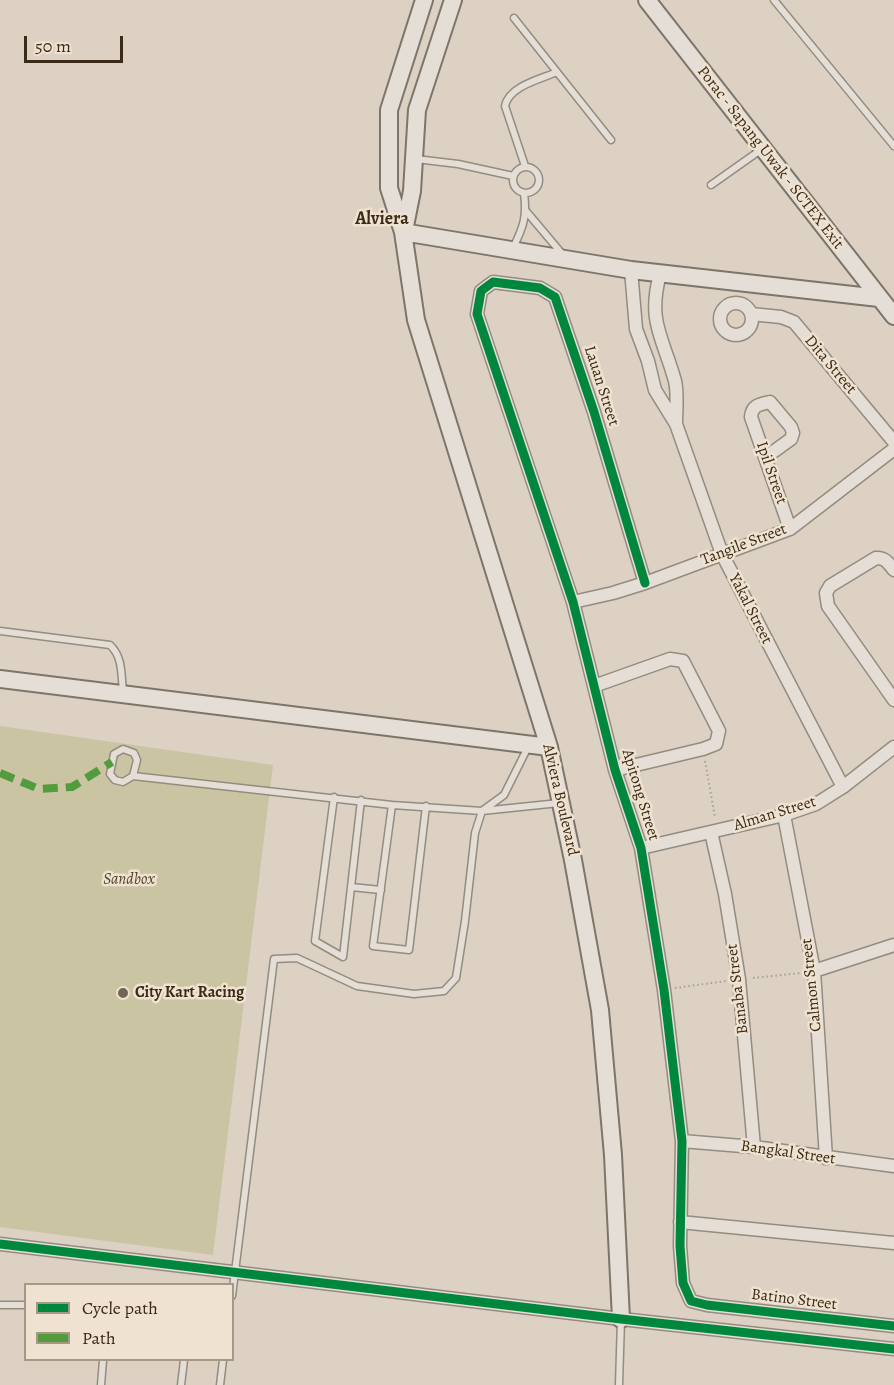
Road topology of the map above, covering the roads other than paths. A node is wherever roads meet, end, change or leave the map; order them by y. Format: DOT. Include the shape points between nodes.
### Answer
graph roads {
  1 [pos="424,0"];
  2 [pos="453,0"];
  3 [pos="647,0"];
  4 [pos="774,0"];
  5 [pos="514,18"];
  6 [pos="557,72"];
  7 [pos="611,140"];
  8 [pos="894,146"];
  9 [pos="762,149"];
  10 [pos="414,159"];
  11 [pos="525,166"];
  12 [pos="513,176"];
  13 [pos="711,185"];
  14 [pos="524,193"];
  15 [pos="526,211"];
  16 [pos="404,232"];
  17 [pos="512,251"];
  18 [pos="567,260"];
  19 [pos="631,270"];
  20 [pos="660,274"];
  21 [pos="879,298"];
  22 [pos="477,314"];
  23 [pos="751,314"];
  24 [pos="894,316"];
  25 [pos="666,355"];
  26 [pos="648,361"];
  27 [pos="676,424"];
  28 [pos="894,442"];
  29 [pos="894,449"];
  30 [pos="766,457"];
  31 [pos="790,529"];
  32 [pos="722,554"];
  33 [pos="894,570"];
  34 [pos="645,583"];
  35 [pos="573,602"];
  36 [pos="0,631"];
  37 [pos="0,679"];
  38 [pos="594,686"];
  39 [pos="123,695"];
  40 [pos="894,700"];
  41 [pos="529,745"];
  42 [pos="549,747"];
  43 [pos="894,747"];
  44 [pos="615,770"];
  45 [pos="133,776"];
  46 [pos="843,787"];
  47 [pos="334,797"];
  48 [pos="361,800"];
  49 [pos="561,803"];
  50 [pos="392,805"];
  51 [pos="426,806"];
  52 [pos="482,811"];
  53 [pos="784,815"];
  54 [pos="711,832"];
  55 [pos="640,848"];
  56 [pos="351,887"];
  57 [pos="381,890"];
  58 [pos="894,945"];
  59 [pos="813,971"];
  60 [pos="682,1141"];
  61 [pos="754,1147"];
  62 [pos="826,1158"];
  63 [pos="894,1166"];
  64 [pos="680,1222"];
  65 [pos="0,1244"];
  66 [pos="894,1244"];
  67 [pos="236,1273"];
  68 [pos="234,1284"];
  69 [pos="691,1300"];
  70 [pos="0,1305"];
  71 [pos="24,1305"];
  72 [pos="621,1319"];
  73 [pos="894,1326"];
  74 [pos="894,1349"];
  75 [pos="104,1361"];
  76 [pos="184,1361"];
  77 [pos="224,1361"];
  78 [pos="101,1385"];
  79 [pos="181,1385"];
  80 [pos="220,1385"];
  81 [pos="619,1385"];
  1 -- 16 [label="street" via="389,110 389,188"];
  2 -- 10 [label="street" via="417,110"];
  3 -- 9 [label="street, Porac - Sapang Uwak - SCTEX Exit"];
  4 -- 8 [label="lane"];
  5 -- 6 [label="lane"];
  6 -- 7 [label="lane"];
  6 -- 11 [label="lane" via="506,99"];
  9 -- 13 [label="lane"];
  9 -- 21 [label="street, Porac - Sapang Uwak - SCTEX Exit"];
  10 -- 12 [label="lane"];
  10 -- 16 [label="street"];
  11 -- 12 [label="lane"];
  11 -- 14 [label="lane" via="535,170 539,180 534,190"];
  12 -- 14 [label="lane" via="515,187"];
  14 -- 15 [label="lane"];
  15 -- 17 [label="lane" via="523,229"];
  15 -- 18 [label="lane"];
  16 -- 17 [label="street"];
  16 -- 42 [label="street, Alviera Boulevard" via="416,320"];
  17 -- 18 [label="street"];
  18 -- 19 [label="street"];
  19 -- 20 [label="street"];
  19 -- 26 [label="street, Yakal Street" via="636,328"];
  20 -- 21 [label="street"];
  20 -- 25 [label="street, Yakal Street" via="655,295 656,324"];
  21 -- 24 [label="street, Porac - Sapang Uwak - SCTEX Exit"];
  22 -- 34 [label="street, Lauan Street" via="481,291 494,282 540,288 555,297"];
  22 -- 35 [label="street, Apitong Street"];
  23 -- 28 [label="street, Dita Street" via="794,322"];
  25 -- 26 [label="street"];
  25 -- 27 [label="street, Yakal Street" via="676,383"];
  26 -- 27 [label="street, Yakal Street" via="655,390"];
  27 -- 32 [label="street, Yakal Street"];
  29 -- 31 [label="street, Tangile Street"];
  30 -- 30 [label="street, Ipil Street" via="791,439 793,433 770,402 757,405 751,417"];
  30 -- 31 [label="street, Ipil Street"];
  31 -- 32 [label="street, Tangile Street"];
  32 -- 34 [label="street, Tangile Street"];
  32 -- 46 [label="street, Yakal Street"];
  33 -- 40 [label="street" via="886,560 876,558 830,586 826,593 828,606"];
  34 -- 35 [label="street, Tangile Street"];
  35 -- 38 [label="street, Apitong Street"];
  36 -- 39 [label="lane" via="110,645 120,660"];
  37 -- 39 [label="street"];
  38 -- 44 [label="street, Apitong Street"];
  38 -- 44 [label="street" via="670,659 683,662 719,731 716,744 703,749"];
  39 -- 41 [label="street"];
  41 -- 42 [label="street"];
  41 -- 52 [label="lane" via="504,795"];
  42 -- 49 [label="street, Alviera Boulevard"];
  43 -- 46 [label="street, Alman Street"];
  44 -- 55 [label="street, Apitong Street"];
  45 -- 45 [label="lane" via="136,756 131,750 119,749 112,758 110,774 123,782"];
  45 -- 47 [label="lane"];
  46 -- 53 [label="street, Alman Street" via="816,804"];
  47 -- 48 [label="lane"];
  47 -- 56 [label="lane" via="315,940 343,957"];
  48 -- 50 [label="lane"];
  48 -- 56 [label="lane"];
  49 -- 52 [label="lane"];
  49 -- 72 [label="street, Alviera Boulevard" via="600,1010 613,1155"];
  50 -- 51 [label="lane"];
  50 -- 57 [label="lane"];
  51 -- 52 [label="lane"];
  51 -- 57 [label="lane" via="409,950 373,946"];
  52 -- 67 [label="lane" via="475,833 456,978 444,991 414,994 357,986 297,958 274,959"];
  53 -- 54 [label="street, Alman Street"];
  53 -- 59 [label="street, Calmon Street"];
  54 -- 55 [label="street, Alman Street"];
  54 -- 61 [label="street, Banaba Street" via="739,979"];
  55 -- 60 [label="street, Apitong Street" via="664,990"];
  56 -- 57 [label="lane"];
  58 -- 59 [label="street"];
  59 -- 62 [label="street, Calmon Street"];
  60 -- 61 [label="street, Bangkal Street"];
  60 -- 64 [label="street, Apitong Street"];
  61 -- 62 [label="street, Bangkal Street"];
  62 -- 63 [label="street, Bangkal Street"];
  64 -- 66 [label="street"];
  64 -- 69 [label="street, Apitong Street" via="683,1283"];
  65 -- 67 [label="street"];
  67 -- 68 [label="lane"];
  67 -- 72 [label="street"];
  69 -- 73 [label="street, Batino Street"];
  70 -- 71 [label="lane"];
  72 -- 74 [label="street"];
  72 -- 81 [label="lane, Alviera Boulevard"];
  75 -- 78 [label="lane"];
  76 -- 79 [label="lane"];
  77 -- 80 [label="lane"];
}
